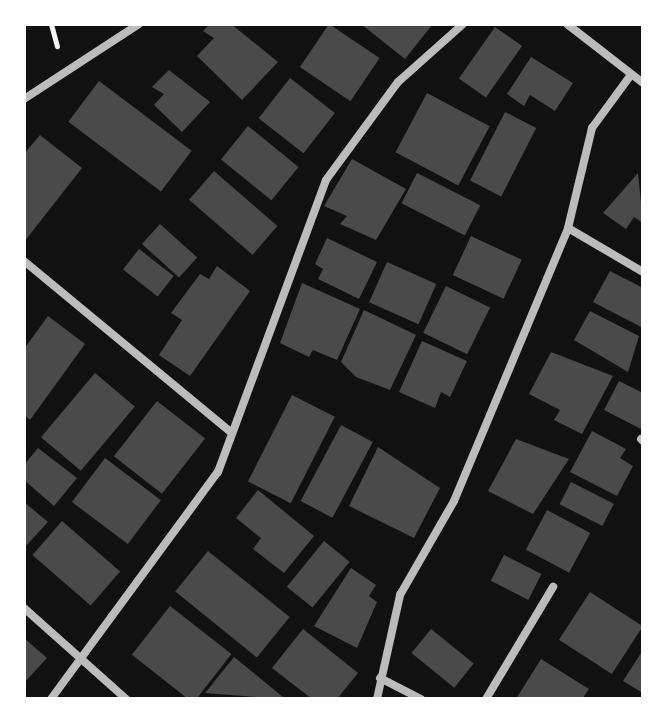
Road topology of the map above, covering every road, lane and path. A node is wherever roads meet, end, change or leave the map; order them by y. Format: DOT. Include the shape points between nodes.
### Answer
graph roads {
  1 [pos="139,24"];
  2 [pos="463,24"];
  3 [pos="567,24"];
  4 [pos="630,76"];
  5 [pos="643,83"];
  6 [pos="24,99"];
  7 [pos="568,228"];
  8 [pos="24,261"];
  9 [pos="643,272"];
  10 [pos="232,433"];
  11 [pos="553,587"];
  12 [pos="24,608"];
  13 [pos="85,661"];
  14 [pos="380,678"];
  15 [pos="51,699"];
  16 [pos="126,699"];
  17 [pos="377,699"];
  18 [pos="421,699"];
  19 [pos="486,699"];
  1 -- 6 [label="street"];
  2 -- 10 [label="street" via="398,82 326,180"];
  3 -- 4 [label="street"];
  4 -- 5 [label="street"];
  4 -- 7 [label="street" via="592,128"];
  7 -- 9 [label="street"];
  7 -- 14 [label="street" via="454,501 400,595"];
  8 -- 10 [label="street"];
  10 -- 13 [label="street" via="218,472"];
  11 -- 19 [label="street"];
  12 -- 13 [label="street"];
  13 -- 15 [label="street"];
  13 -- 16 [label="street"];
  14 -- 17 [label="street"];
  14 -- 18 [label="street"];
}
